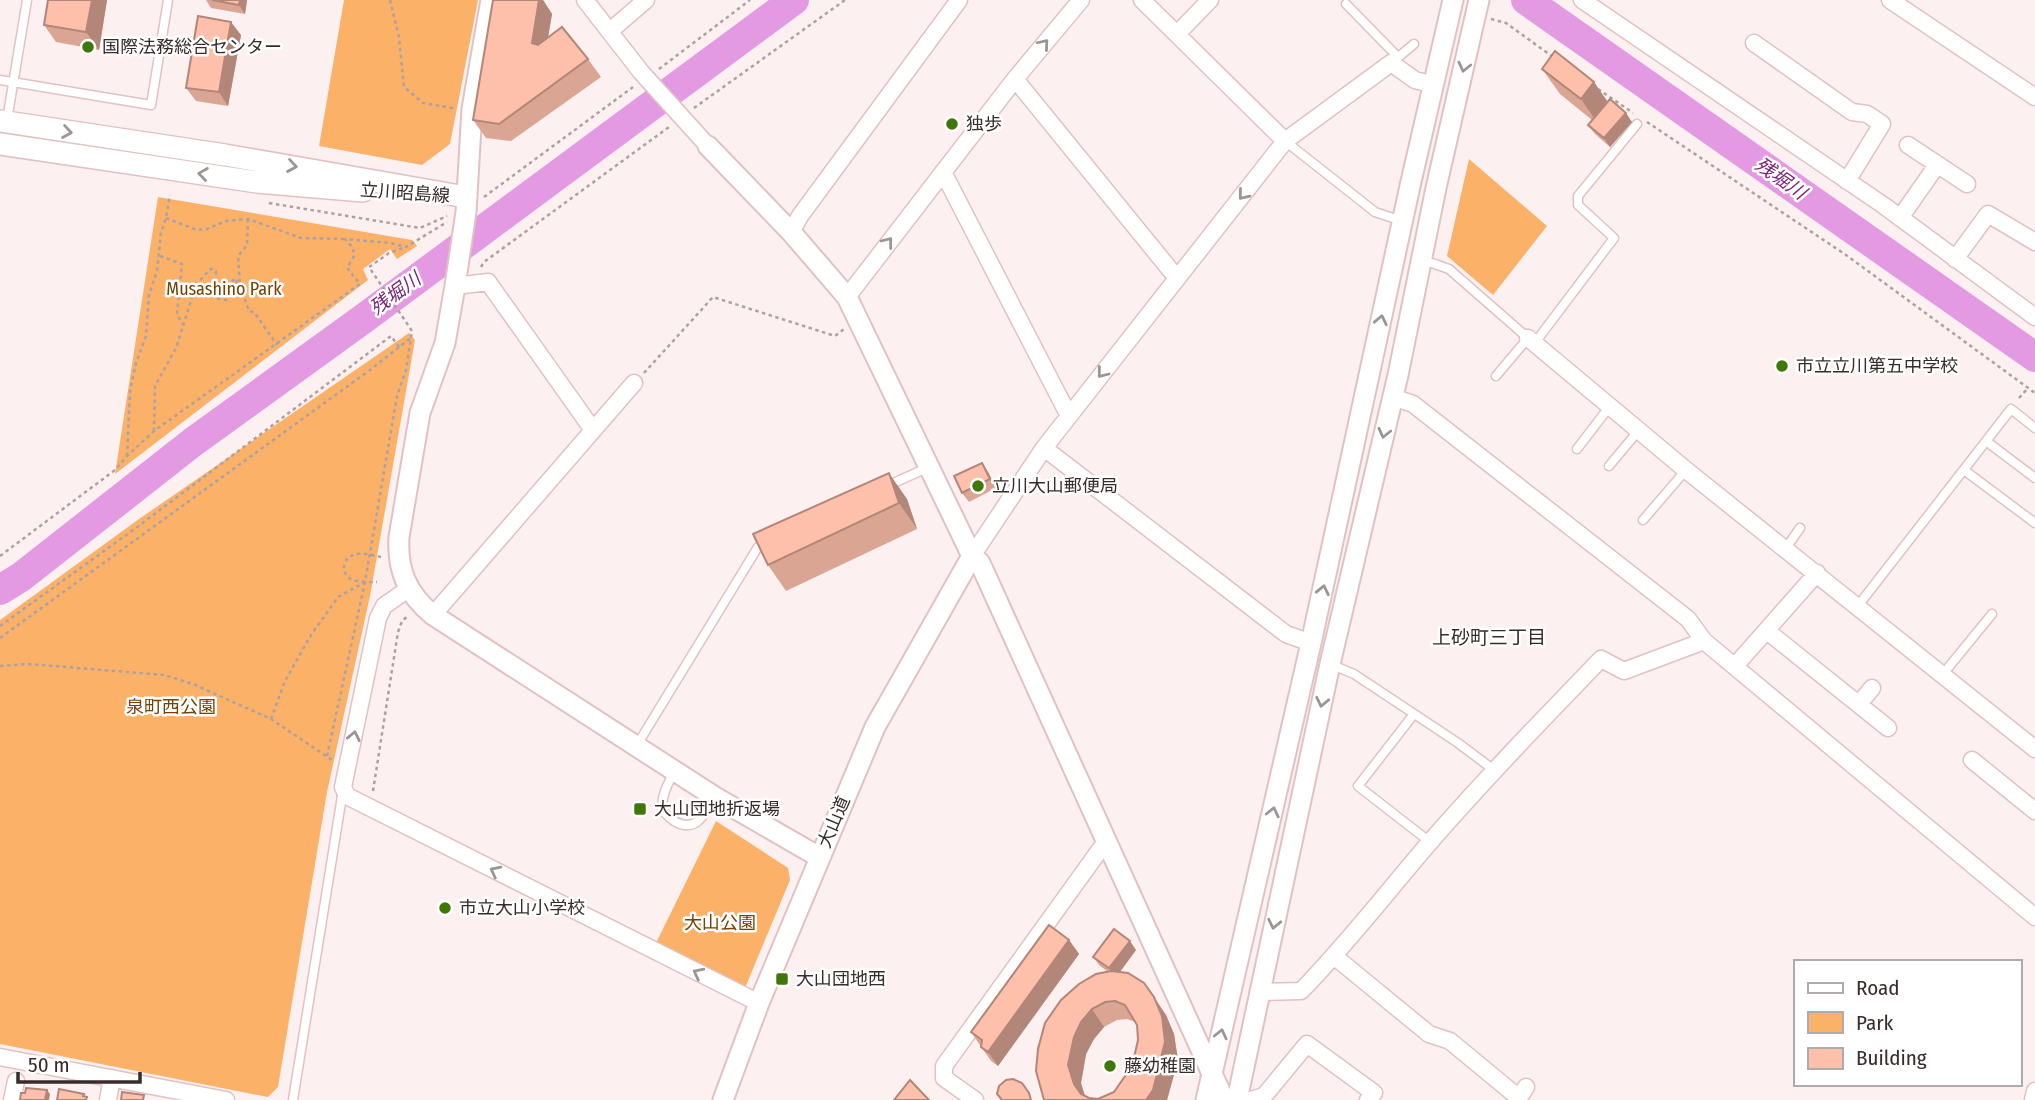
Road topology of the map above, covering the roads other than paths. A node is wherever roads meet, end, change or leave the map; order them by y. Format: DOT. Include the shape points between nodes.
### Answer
graph roads {
  1 [pos="27,0"];
  2 [pos="169,0"];
  3 [pos="491,0"];
  4 [pos="584,0"];
  5 [pos="646,0"];
  6 [pos="959,0"];
  7 [pos="1081,0"];
  8 [pos="1142,0"];
  9 [pos="1210,0"];
  10 [pos="1453,0"];
  11 [pos="1479,0"];
  12 [pos="1582,0"];
  13 [pos="1890,0"];
  14 [pos="1346,4"];
  15 [pos="610,30"];
  16 [pos="1178,33"];
  17 [pos="1754,43"];
  18 [pos="1414,44"];
  19 [pos="1395,60"];
  20 [pos="1015,79"];
  21 [pos="0,80"];
  22 [pos="13,82"];
  23 [pos="1434,85"];
  24 [pos="2035,97"];
  25 [pos="3,122"];
  26 [pos="1637,124"];
  27 [pos="1285,141"];
  28 [pos="0,144"];
  29 [pos="1908,145"];
  30 [pos="708,146"];
  31 [pos="1937,165"];
  32 [pos="943,172"];
  33 [pos="1847,181"];
  34 [pos="1967,184"];
  35 [pos="1410,186"];
  36 [pos="1436,188"];
  37 [pos="467,206"];
  38 [pos="1900,218"];
  39 [pos="1402,222"];
  40 [pos="791,232"];
  41 [pos="2035,242"];
  42 [pos="1421,259"];
  43 [pos="1955,259"];
  44 [pos="1176,277"];
  45 [pos="455,282"];
  46 [pos="847,296"];
  47 [pos="2035,317"];
  48 [pos="1531,341"];
  49 [pos="1374,354"];
  50 [pos="1398,375"];
  51 [pos="1496,376"];
  52 [pos="635,383"];
  53 [pos="1393,397"];
  54 [pos="1610,406"];
  55 [pos="1069,416"];
  56 [pos="2035,428"];
  57 [pos="593,430"];
  58 [pos="1639,430"];
  59 [pos="1986,441"];
  60 [pos="1044,448"];
  61 [pos="1577,449"];
  62 [pos="1609,466"];
  63 [pos="929,467"];
  64 [pos="1686,470"];
  65 [pos="1964,470"];
  66 [pos="2035,478"];
  67 [pos="883,488"];
  68 [pos="1643,520"];
  69 [pos="2035,523"];
  70 [pos="1800,528"];
  71 [pos="771,541"];
  72 [pos="1786,548"];
  73 [pos="972,556"];
  74 [pos="1817,573"];
  75 [pos="408,589"];
  76 [pos="1857,607"];
  77 [pos="1992,614"];
  78 [pos="433,615"];
  79 [pos="1767,631"];
  80 [pos="1704,641"];
  81 [pos="1311,643"];
  82 [pos="1330,664"];
  83 [pos="1735,666"];
  84 [pos="1944,674"];
  85 [pos="1872,688"];
  86 [pos="1859,704"];
  87 [pos="1414,714"];
  88 [pos="1888,728"];
  89 [pos="636,746"];
  90 [pos="2035,749"];
  91 [pos="1972,760"];
  92 [pos="675,770"];
  93 [pos="1494,770"];
  94 [pos="343,788"];
  95 [pos="715,797"];
  96 [pos="2035,811"];
  97 [pos="1107,840"];
  98 [pos="1430,842"];
  99 [pos="819,857"];
  100 [pos="2035,917"];
  101 [pos="1335,957"];
  102 [pos="1260,992"];
  103 [pos="759,1003"];
  104 [pos="0,1057"];
  105 [pos="1212,1072"];
  106 [pos="112,1078"];
  107 [pos="16,1081"];
  108 [pos="1526,1087"];
  109 [pos="2035,1091"];
  110 [pos="203,1098"];
  111 [pos="12,1100"];
  112 [pos="108,1100"];
  113 [pos="226,1100"];
  114 [pos="293,1100"];
  115 [pos="723,1100"];
  116 [pos="975,1100"];
  117 [pos="1206,1100"];
  118 [pos="1224,1100"];
  119 [pos="1237,1100"];
  120 [pos="1251,1100"];
  121 [pos="1368,1100"];
  122 [pos="2033,1100"];
  1 -- 22 [label="lane"];
  2 -- 22 [label="lane" via="151,105"];
  3 -- 37 [label="street" via="472,109"];
  4 -- 15 [label="street"];
  5 -- 15 [label="street"];
  6 -- 40 [label="street"];
  20 -- 7 [label="street, one-way"];
  8 -- 16 [label="street"];
  9 -- 16 [label="street"];
  10 -- 23 [label="street"];
  11 -- 36 [label="street, one-way"];
  12 -- 33 [label="street"];
  13 -- 24 [label="street"];
  14 -- 19 [label="lane"];
  15 -- 30 [label="street"];
  16 -- 27 [label="street"];
  17 -- 33 [label="street" via="1852,112 1867,114 1882,124"];
  18 -- 19 [label="lane"];
  19 -- 23 [label="street" via="1415,80"];
  19 -- 27 [label="street"];
  20 -- 32 [label="street"];
  20 -- 44 [label="street"];
  21 -- 22 [label="lane"];
  22 -- 25 [label="lane"];
  23 -- 35 [label="street"];
  25 -- 37 [label="main road, 立川昭島線, one-way" via="225,155"];
  26 -- 48 [label="lane" via="1578,196 1578,205 1614,238"];
  27 -- 39 [label="lane" via="1375,212"];
  27 -- 44 [label="street, one-way"];
  37 -- 28 [label="main road, 立川昭島線, one-way" via="423,196 257,182"];
  29 -- 31 [label="street"];
  30 -- 40 [label="street"];
  31 -- 34 [label="street"];
  31 -- 38 [label="street"];
  46 -- 32 [label="street, one-way"];
  32 -- 55 [label="street"];
  33 -- 38 [label="street"];
  35 -- 36 [label="street" via="1430,178"];
  35 -- 39 [label="street"];
  36 -- 42 [label="street"];
  37 -- 45 [label="street"];
  38 -- 43 [label="street"];
  49 -- 39 [label="street, one-way"];
  40 -- 46 [label="street"];
  41 -- 43 [label="street" via="1988,214"];
  42 -- 48 [label="lane" via="1449,269"];
  42 -- 50 [label="street"];
  43 -- 47 [label="street"];
  44 -- 55 [label="street, one-way"];
  45 -- 57 [label="street" via="488,282"];
  45 -- 75 [label="street" via="445,343 420,413 399,537 400,569"];
  46 -- 63 [label="street"];
  48 -- 51 [label="lane"];
  48 -- 54 [label="street"];
  49 -- 50 [label="street" via="1378,370 1388,377"];
  81 -- 49 [label="street, one-way"];
  50 -- 53 [label="street"];
  52 -- 57 [label="street"];
  53 -- 80 [label="street" via="1413,404 1688,619"];
  53 -- 82 [label="street, one-way"];
  54 -- 58 [label="street"];
  54 -- 61 [label="lane"];
  55 -- 60 [label="street"];
  56 -- 59 [label="lane" via="2011,409"];
  57 -- 78 [label="street"];
  58 -- 62 [label="lane"];
  58 -- 64 [label="street"];
  59 -- 65 [label="lane"];
  59 -- 66 [label="lane"];
  60 -- 73 [label="street"];
  60 -- 81 [label="street" via="1286,634"];
  63 -- 67 [label="lane"];
  63 -- 73 [label="street"];
  64 -- 68 [label="lane"];
  64 -- 72 [label="street"];
  65 -- 69 [label="lane"];
  65 -- 76 [label="lane"];
  70 -- 72 [label="lane"];
  71 -- 89 [label="lane" via="758,547"];
  72 -- 74 [label="street"];
  73 -- 97 [label="street" via="980,563"];
  73 -- 99 [label="street, 大山道" via="875,727"];
  74 -- 76 [label="street"];
  74 -- 79 [label="street"];
  75 -- 78 [label="street"];
  94 -- 75 [label="street, one-way" via="378,618 384,606"];
  76 -- 84 [label="street"];
  77 -- 84 [label="lane"];
  78 -- 89 [label="street"];
  79 -- 83 [label="street"];
  79 -- 86 [label="street"];
  80 -- 83 [label="street"];
  80 -- 93 [label="street" via="1624,671 1601,659"];
  105 -- 81 [label="street, one-way"];
  82 -- 87 [label="lane" via="1354,674"];
  82 -- 102 [label="street, one-way"];
  83 -- 100 [label="street"];
  84 -- 90 [label="street"];
  85 -- 86 [label="street"];
  86 -- 88 [label="street"];
  87 -- 93 [label="lane"];
  87 -- 98 [label="lane" via="1358,786"];
  89 -- 92 [label="street"];
  91 -- 96 [label="street"];
  92 -- 95 [label="street"];
  92 -- 95 [label="lane" via="664,797 668,818 694,825"];
  93 -- 98 [label="street"];
  103 -- 94 [label="street, one-way" via="370,808 347,796"];
  94 -- 114 [label="lane"];
  95 -- 99 [label="street"];
  97 -- 105 [label="street"];
  97 -- 116 [label="street" via="944,1066 944,1078"];
  98 -- 101 [label="street"];
  99 -- 103 [label="street, 大山道"];
  101 -- 102 [label="street" via="1301,991"];
  101 -- 108 [label="street" via="1429,1034 1450,1041 1519,1098"];
  102 -- 119 [label="street"];
  103 -- 115 [label="street, 大山道"];
  104 -- 106 [label="street"];
  105 -- 117 [label="street"];
  105 -- 118 [label="street"];
  106 -- 110 [label="street"];
  106 -- 112 [label="street"];
  107 -- 111 [label="street"];
  109 -- 122 [label="street"];
  110 -- 113 [label="street"];
  120 -- 121 [label="street" via="1264,1096 1307,1045 1374,1093"];
}
